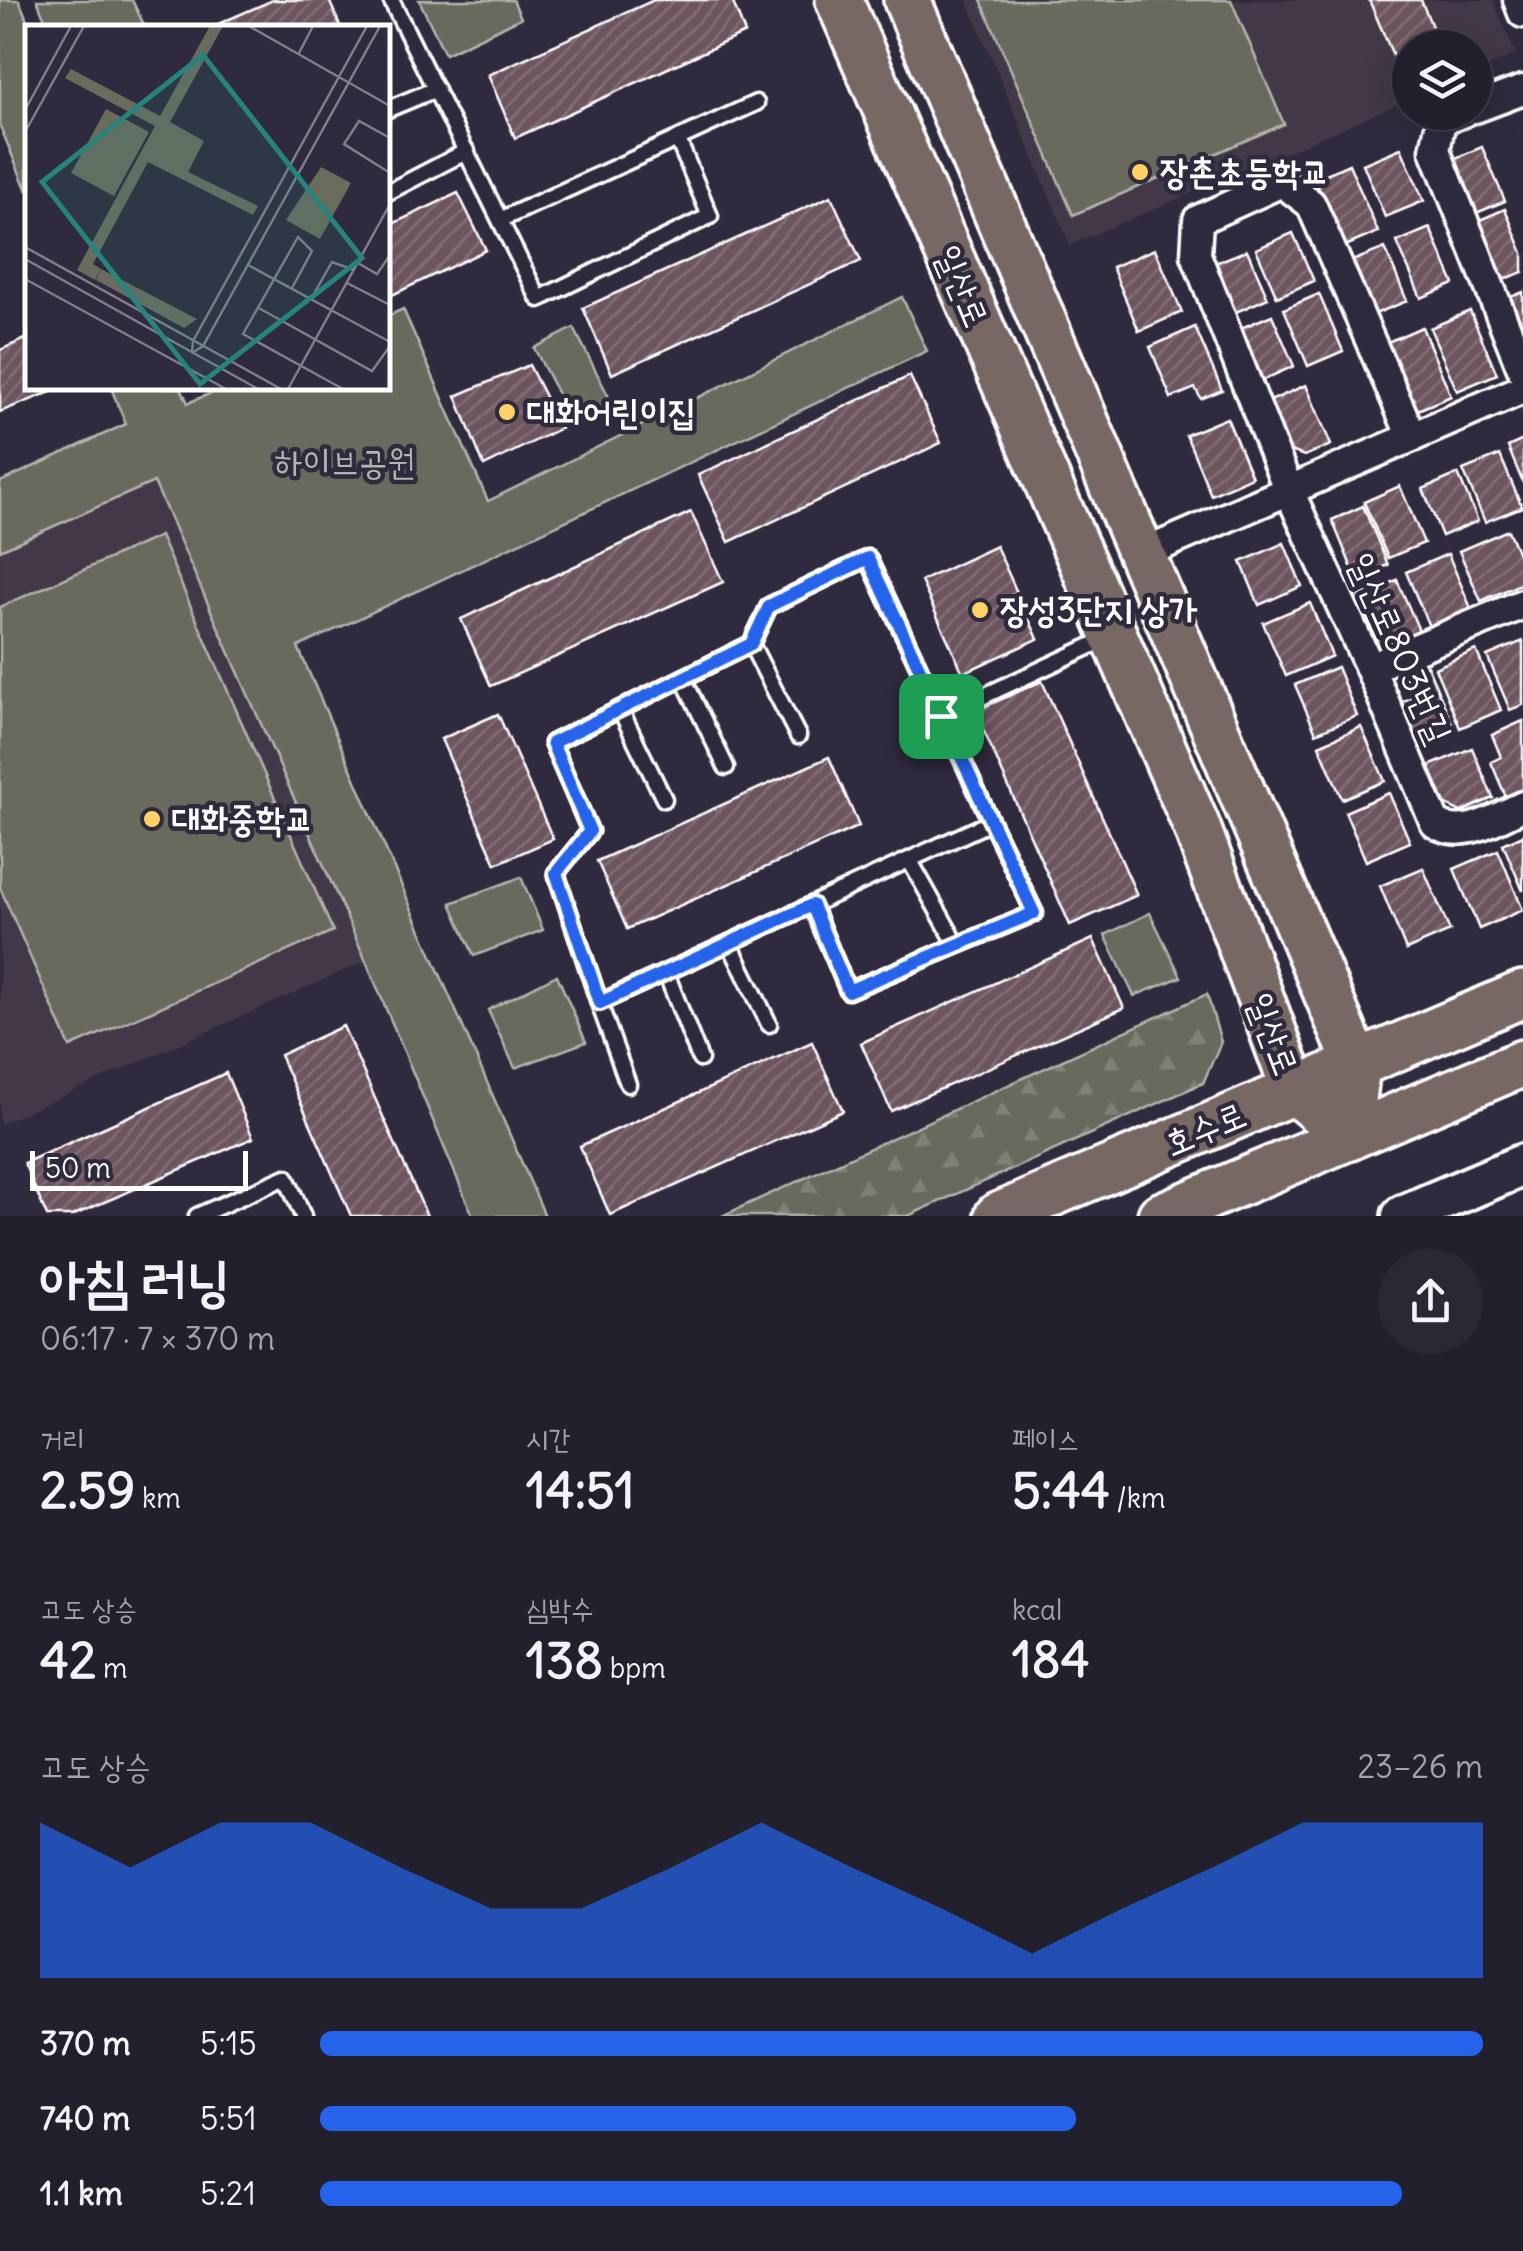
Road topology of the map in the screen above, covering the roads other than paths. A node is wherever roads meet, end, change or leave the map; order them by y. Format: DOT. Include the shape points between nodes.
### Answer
graph roads {
  1 [pos="391,0"];
  2 [pos="839,0"];
  3 [pos="907,0"];
  4 [pos="1518,0"];
  5 [pos="1523,12"];
  6 [pos="436,89"];
  7 [pos="1523,90"];
  8 [pos="1492,102"];
  9 [pos="756,103"];
  10 [pos="390,108"];
  11 [pos="1445,130"];
  12 [pos="678,140"];
  13 [pos="467,150"];
  14 [pos="390,191"];
  15 [pos="502,219"];
  16 [pos="1523,371"];
  17 [pos="1523,389"];
  18 [pos="1412,438"];
  19 [pos="1289,490"];
  20 [pos="1142,554"];
  21 [pos="1523,604"];
  22 [pos="1112,636"];
  23 [pos="751,644"];
  24 [pos="1370,668"];
  25 [pos="684,678"];
  26 [pos="620,709"];
  27 [pos="941,716"];
  28 [pos="798,736"];
  29 [pos="726,767"];
  30 [pos="664,799"];
  31 [pos="1523,806"];
  32 [pos="991,822"];
  33 [pos="1205,848"];
  34 [pos="910,861"];
  35 [pos="1289,901"];
  36 [pos="812,905"];
  37 [pos="730,944"];
  38 [pos="956,945"];
  39 [pos="666,973"];
  40 [pos="1523,994"];
  41 [pos="600,1003"];
  42 [pos="769,1024"];
  43 [pos="1520,1054"];
  44 [pos="700,1059"];
  45 [pos="1357,1064"];
  46 [pos="628,1084"];
  47 [pos="1295,1091"];
  48 [pos="1348,1137"];
  49 [pos="1523,1165"];
  50 [pos="222,1211"];
  51 [pos="197,1216"];
  52 [pos="303,1216"];
  53 [pos="998,1216"];
  54 [pos="1161,1216"];
  55 [pos="1402,1216"];
  1 -- 6 [label="lane"];
  2 -- 22 [label="main road, 일산로"];
  3 -- 20 [label="main road, 일산로"];
  4 -- 5 [label="street"];
  6 -- 10 [label="lane"];
  6 -- 13 [label="lane"];
  7 -- 8 [label="street"];
  9 -- 12 [label="lane"];
  11 -- 16 [label="street" via="1435,150"];
  12 -- 15 [label="lane"];
  12 -- 15 [label="lane" via="710,216 540,298"];
  13 -- 14 [label="lane"];
  13 -- 15 [label="lane"];
  17 -- 18 [label="street"];
  18 -- 19 [label="street"];
  18 -- 19 [label="street, 일산로803번길" via="1311,204 1282,182 1198,220 1196,256"];
  19 -- 20 [label="street"];
  19 -- 24 [label="street, 일산로803번길"];
  20 -- 35 [label="main road, 일산로"];
  21 -- 24 [label="street"];
  22 -- 27 [label="lane"];
  22 -- 33 [label="main road, 일산로"];
  23 -- 25 [label="lane"];
  23 -- 27 [label="lane" via="769,606 868,558"];
  23 -- 28 [label="lane"];
  24 -- 31 [label="street, 일산로803번길" via="1435,822 1466,831"];
  25 -- 26 [label="lane"];
  25 -- 29 [label="lane"];
  26 -- 30 [label="lane"];
  26 -- 41 [label="lane" via="552,743 590,831 556,873"];
  27 -- 32 [label="lane"];
  32 -- 34 [label="lane"];
  32 -- 38 [label="lane" via="1034,913"];
  33 -- 35 [label="main road" via="1240,869 1270,936 1285,932"];
  33 -- 47 [label="main road, 일산로"];
  34 -- 36 [label="lane"];
  34 -- 38 [label="lane"];
  35 -- 45 [label="main road, 일산로"];
  36 -- 37 [label="lane"];
  36 -- 38 [label="lane" via="848,991"];
  37 -- 39 [label="lane"];
  37 -- 42 [label="lane"];
  39 -- 41 [label="lane"];
  39 -- 44 [label="lane"];
  40 -- 45 [label="main road, 호수로"];
  41 -- 46 [label="lane"];
  43 -- 48 [label="main road, 호수로"];
  45 -- 47 [label="main road, 호수로"];
  45 -- 48 [label="main road, 일산로"];
  47 -- 48 [label="main road, 일산로"];
  47 -- 53 [label="main road, 호수로"];
  48 -- 54 [label="main road, 호수로"];
  49 -- 55 [label="main road"];
  50 -- 51 [label="lane"];
  50 -- 52 [label="lane" via="286,1178"];
}
